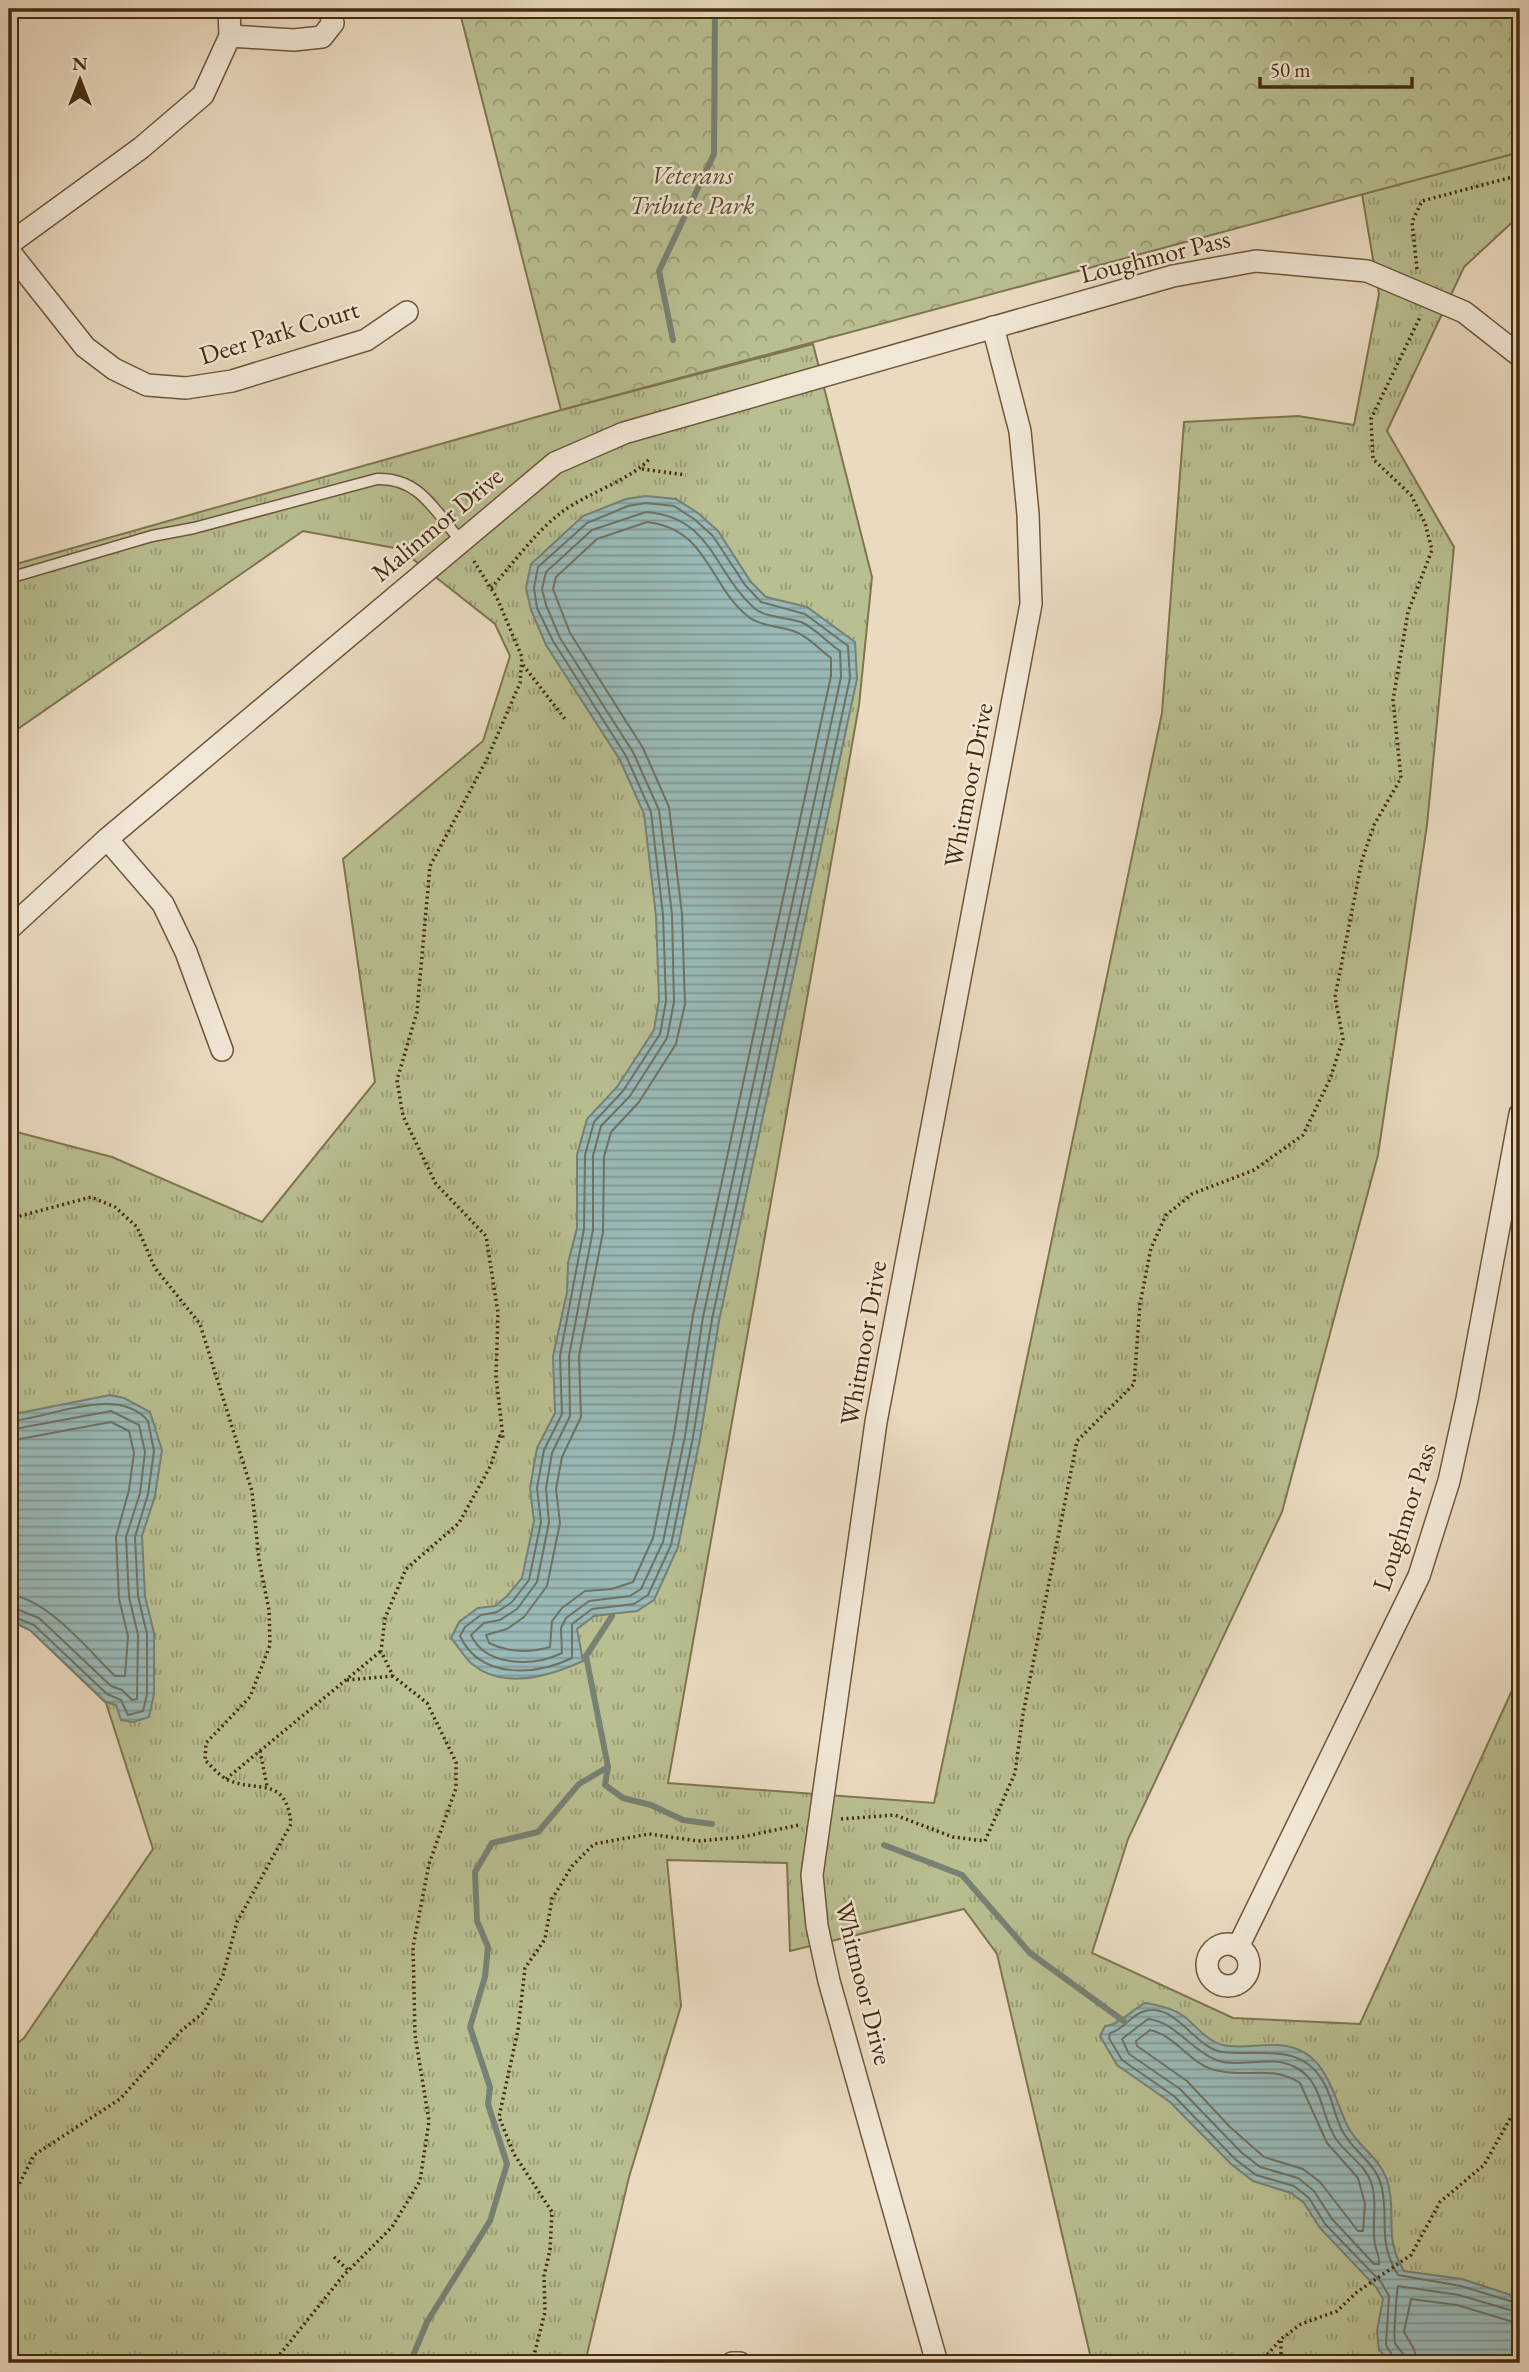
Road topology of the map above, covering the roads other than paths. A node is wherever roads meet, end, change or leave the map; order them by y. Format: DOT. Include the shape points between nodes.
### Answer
graph roads {
  1 [pos="229,9"];
  2 [pos="329,9"];
  3 [pos="230,36"];
  4 [pos="9,244"];
  5 [pos="9,251"];
  6 [pos="407,312"];
  7 [pos="993,327"];
  8 [pos="1520,356"];
  9 [pos="460,540"];
  10 [pos="9,578"];
  11 [pos="107,839"];
  12 [pos="9,929"];
  13 [pos="222,1050"];
  14 [pos="1520,1114"];
  15 [pos="1238,1947"];
  16 [pos="732,2363"];
  17 [pos="740,2363"];
  18 [pos="937,2363"];
  1 -- 3 [label="street"];
  2 -- 3 [label="street" via="333,23 322,37"];
  3 -- 4 [label="street" via="203,95 141,148"];
  5 -- 6 [label="street, Deer Park Court" via="85,347 114,369 147,385 186,388 232,381 366,340"];
  7 -- 8 [label="street, Loughmor Pass" via="1173,276 1256,261 1367,271 1464,313"];
  7 -- 9 [label="street, Malinmor Drive" via="624,433 555,463"];
  7 -- 18 [label="street, Whitmoor Drive" via="1020,431 1031,604 876,1422 811,1875 829,1981"];
  9 -- 10 [label="lane" via="408,482 377,479"];
  9 -- 11 [label="street, Malinmor Drive"];
  11 -- 12 [label="street, Malinmor Drive"];
  11 -- 13 [label="street" via="163,904"];
  14 -- 15 [label="street, Loughmor Pass" via="1461,1426 1419,1576"];
  16 -- 17 [label="street"];
}
